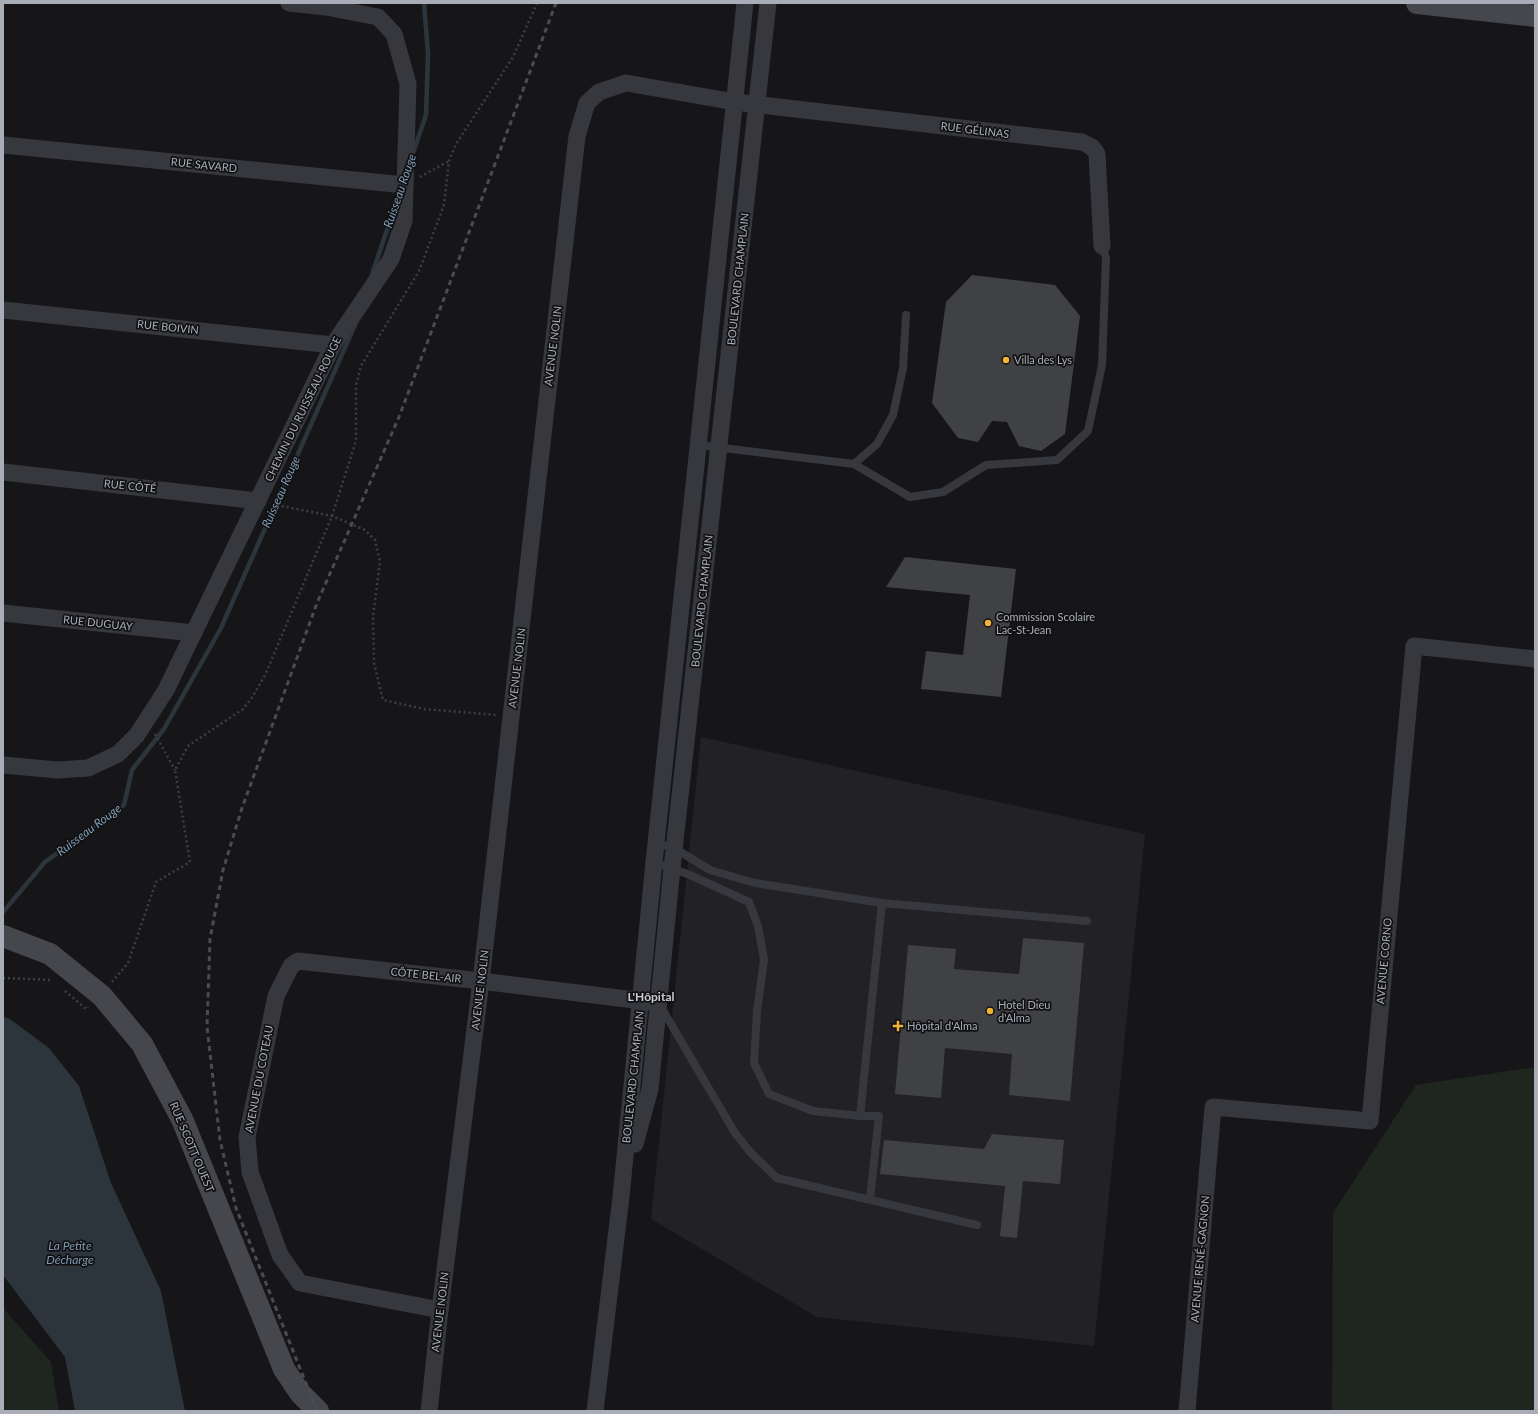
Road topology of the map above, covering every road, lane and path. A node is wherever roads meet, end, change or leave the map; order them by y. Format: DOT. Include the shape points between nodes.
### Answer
graph roads {
  1 [pos="289,3"];
  2 [pos="537,3"];
  3 [pos="745,3"];
  4 [pos="768,3"];
  5 [pos="1416,3"];
  6 [pos="1535,16"];
  7 [pos="735,102"];
  8 [pos="758,105"];
  9 [pos="3,145"];
  10 [pos="449,161"];
  11 [pos="405,185"];
  12 [pos="1102,246"];
  13 [pos="3,310"];
  14 [pos="906,316"];
  15 [pos="333,345"];
  16 [pos="699,445"];
  17 [pos="719,447"];
  18 [pos="854,464"];
  19 [pos="3,472"];
  20 [pos="258,500"];
  21 [pos="332,516"];
  22 [pos="3,613"];
  23 [pos="194,633"];
  24 [pos="1535,658"];
  25 [pos="511,716"];
  26 [pos="147,719"];
  27 [pos="3,765"];
  28 [pos="175,770"];
  29 [pos="656,843"];
  30 [pos="674,848"];
  31 [pos="654,862"];
  32 [pos="672,868"];
  33 [pos="882,903"];
  34 [pos="1086,921"];
  35 [pos="3,936"];
  36 [pos="291,966"];
  37 [pos="3,978"];
  38 [pos="481,981"];
  39 [pos="57,984"];
  40 [pos="62,989"];
  41 [pos="102,996"];
  42 [pos="641,1000"];
  43 [pos="658,1003"];
  44 [pos="1213,1107"];
  45 [pos="860,1116"];
  46 [pos="621,1197"];
  47 [pos="870,1199"];
  48 [pos="977,1224"];
  49 [pos="440,1310"];
  50 [pos="318,1411"];
  51 [pos="429,1411"];
  52 [pos="595,1411"];
  53 [pos="1187,1411"];
  1 -- 11 [label="street, CHEMIN DU RUISSEAU-ROUGE" via="378,17 394,34 408,84"];
  2 -- 10 [label="path" via="513,57 456,144"];
  3 -- 7 [label="street, BOULEVARD CHAMPLAIN"];
  4 -- 8 [label="street, BOULEVARD CHAMPLAIN"];
  5 -- 6 [label="street"];
  7 -- 8 [label="street, AVENUE NOLIN"];
  7 -- 16 [label="street, BOULEVARD CHAMPLAIN"];
  7 -- 25 [label="street, AVENUE NOLIN" via="626,83 599,92 587,103 577,136"];
  8 -- 12 [label="street, RUE GÉLINAS" via="1082,142 1092,147 1097,154"];
  8 -- 17 [label="street, BOULEVARD CHAMPLAIN"];
  9 -- 11 [label="street, RUE SAVARD"];
  10 -- 11 [label="path"];
  10 -- 21 [label="path" via="444,205 420,271 361,366 356,386 356,441"];
  11 -- 15 [label="street, CHEMIN DU RUISSEAU-ROUGE" via="404,221 391,259"];
  12 -- 18 [label="lane" via="1106,258 1102,366 1088,431 1057,460 986,465 943,492 910,497"];
  13 -- 15 [label="street, RUE BOIVIN"];
  14 -- 18 [label="lane" via="903,368 893,415 878,444"];
  15 -- 20 [label="street, CHEMIN DU RUISSEAU-ROUGE"];
  16 -- 17 [label="lane"];
  16 -- 29 [label="street, BOULEVARD CHAMPLAIN"];
  17 -- 18 [label="lane"];
  17 -- 30 [label="street, BOULEVARD CHAMPLAIN"];
  19 -- 20 [label="street, RUE CÔTÉ"];
  20 -- 21 [label="path"];
  20 -- 23 [label="street, CHEMIN DU RUISSEAU-ROUGE"];
  21 -- 25 [label="path" via="365,530 375,540 380,562 373,616 374,663 383,700 424,709"];
  21 -- 28 [label="path" via="266,673 253,696 244,709 188,746"];
  22 -- 23 [label="street, RUE DUGUAY"];
  23 -- 26 [label="street, CHEMIN DU RUISSEAU-ROUGE" via="166,690"];
  24 -- 44 [label="street, AVENUE CORNO" via="1414,646 1370,1121"];
  25 -- 38 [label="street, AVENUE NOLIN"];
  26 -- 27 [label="street, CHEMIN DU RUISSEAU-ROUGE" via="137,735 118,754 88,768 57,770"];
  26 -- 28 [label="path"];
  28 -- 41 [label="path" via="190,862 156,882 128,963"];
  29 -- 30 [label="lane"];
  29 -- 31 [label="street, BOULEVARD CHAMPLAIN"];
  30 -- 32 [label="street, BOULEVARD CHAMPLAIN"];
  30 -- 33 [label="lane" via="710,870 755,883"];
  31 -- 32 [label="lane"];
  31 -- 42 [label="street, BOULEVARD CHAMPLAIN"];
  32 -- 43 [label="street, BOULEVARD CHAMPLAIN"];
  32 -- 45 [label="lane" via="749,902 758,926 764,960 757,1011 754,1063 769,1094 813,1111"];
  33 -- 34 [label="lane"];
  33 -- 45 [label="lane"];
  35 -- 41 [label="street, RUE SCOTT OUEST" via="50,954"];
  36 -- 38 [label="street, CÔTE BEL-AIR" via="298,961"];
  36 -- 49 [label="street, AVENUE DU COTEAU" via="276,996 247,1137 250,1172 280,1256 300,1283"];
  37 -- 39 [label="path" via="51,979"];
  38 -- 42 [label="street, CÔTE BEL-AIR"];
  38 -- 49 [label="street, AVENUE NOLIN"];
  40 -- 41 [label="path" via="86,1009"];
  41 -- 50 [label="street, RUE SCOTT OUEST" via="142,1044 182,1119 284,1369 300,1393"];
  42 -- 43 [label="street, CÔTE BEL-AIR"];
  42 -- 46 [label="street, BOULEVARD CHAMPLAIN"];
  43 -- 46 [label="street, BOULEVARD CHAMPLAIN" via="650,1089"];
  43 -- 47 [label="lane" via="735,1133 777,1178"];
  44 -- 53 [label="street, AVENUE RENÉ-GAGNON"];
  45 -- 47 [label="lane" via="879,1116"];
  46 -- 52 [label="street, BOULEVARD CHAMPLAIN"];
  47 -- 48 [label="lane"];
  49 -- 51 [label="street, AVENUE NOLIN"];
}
